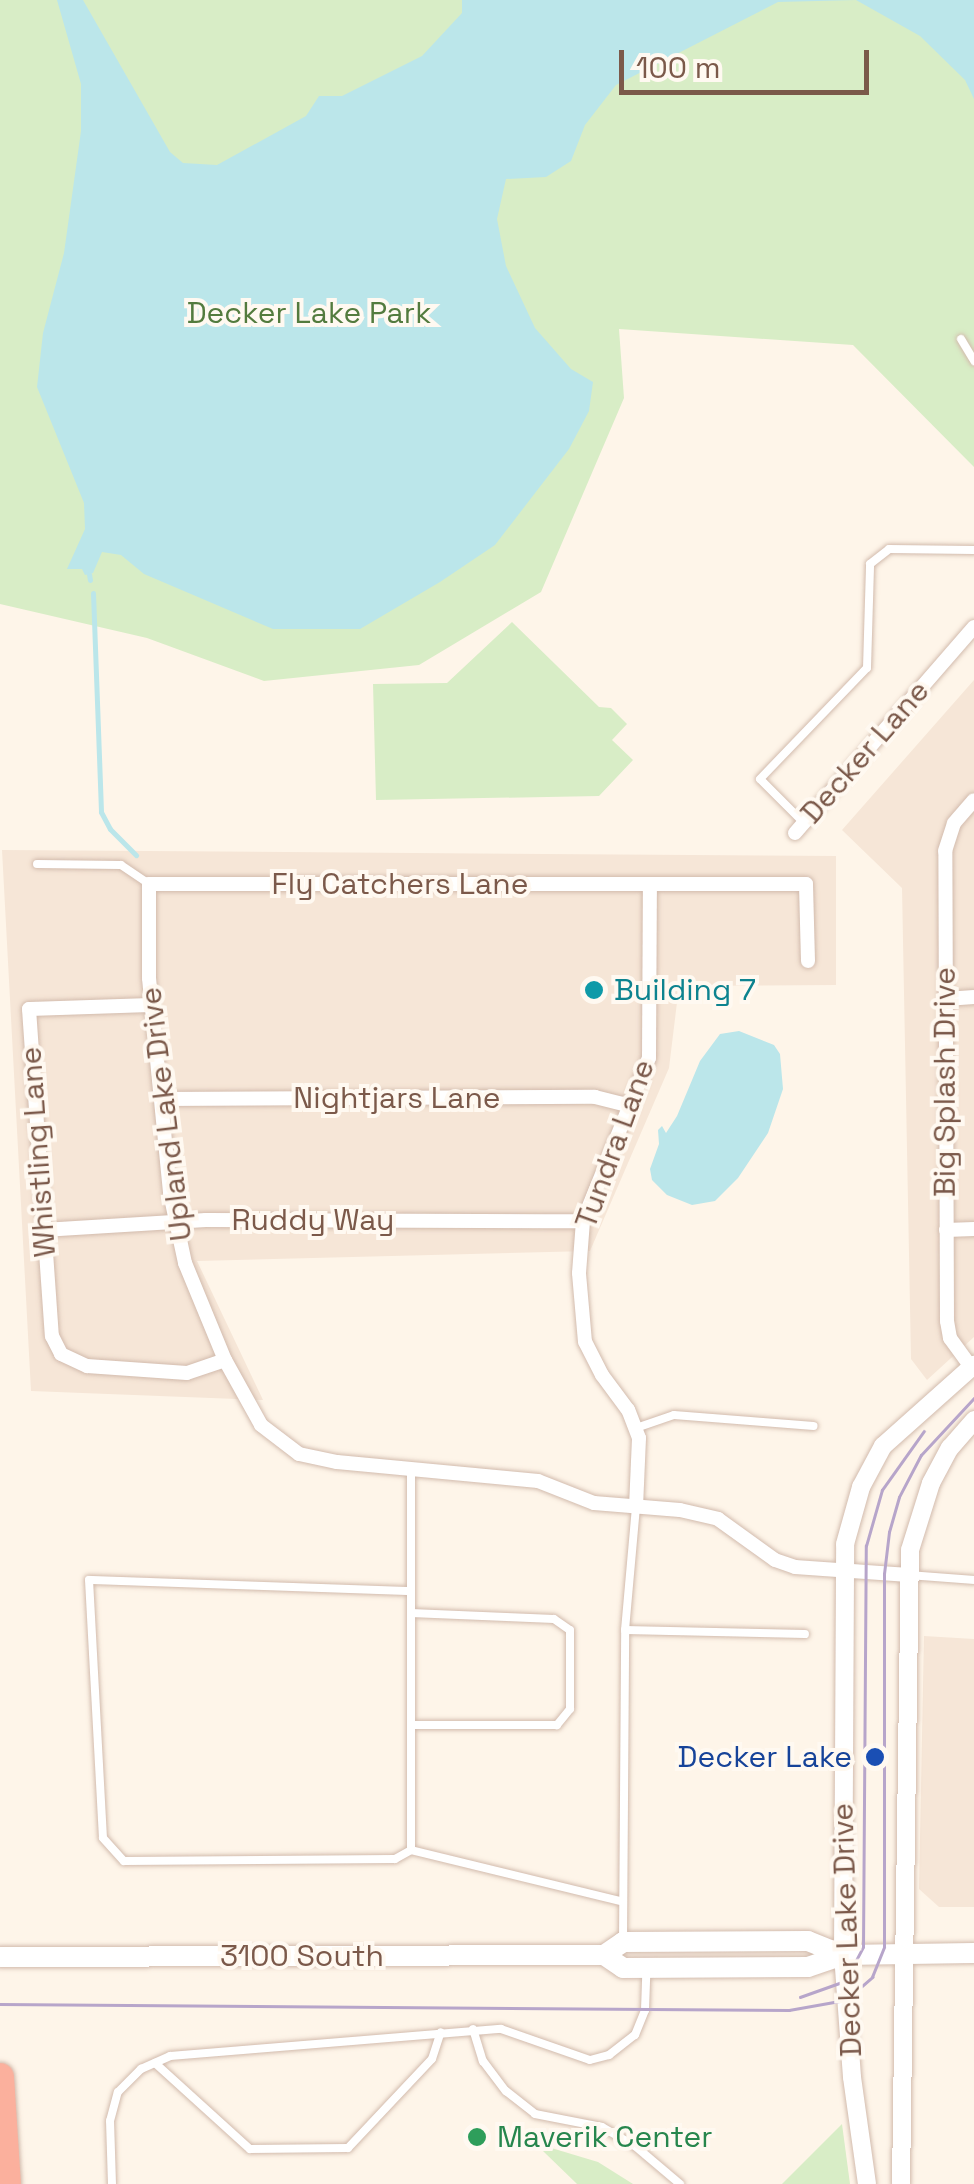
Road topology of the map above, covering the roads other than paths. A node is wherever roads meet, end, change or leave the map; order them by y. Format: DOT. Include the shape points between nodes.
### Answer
graph roads {
  1 [pos="961,339"];
  2 [pos="974,360"];
  3 [pos="974,550"];
  4 [pos="974,627"];
  5 [pos="974,800"];
  6 [pos="800,828"];
  7 [pos="37,864"];
  8 [pos="149,884"];
  9 [pos="650,884"];
  10 [pos="808,961"];
  11 [pos="974,997"];
  12 [pos="946,999"];
  13 [pos="151,1005"];
  14 [pos="161,1098"];
  15 [pos="632,1106"];
  16 [pos="584,1221"];
  17 [pos="176,1222"];
  18 [pos="974,1229"];
  19 [pos="43,1230"];
  20 [pos="946,1230"];
  21 [pos="225,1360"];
  22 [pos="972,1366"];
  23 [pos="974,1420"];
  24 [pos="814,1426"];
  25 [pos="636,1428"];
  26 [pos="411,1469"];
  27 [pos="636,1508"];
  28 [pos="843,1572"];
  29 [pos="909,1575"];
  30 [pos="974,1580"];
  31 [pos="410,1591"];
  32 [pos="410,1613"];
  33 [pos="625,1630"];
  34 [pos="805,1634"];
  35 [pos="410,1725"];
  36 [pos="410,1850"];
  37 [pos="622,1901"];
  38 [pos="623,1942"];
  39 [pos="843,1954"];
  40 [pos="902,1954"];
  41 [pos="974,1954"];
  42 [pos="604,1955"];
  43 [pos="0,1956"];
  44 [pos="646,1968"];
  45 [pos="474,2029"];
  46 [pos="441,2032"];
  47 [pos="155,2063"];
  48 [pos="0,2076"];
  49 [pos="6,2184"];
  50 [pos="112,2184"];
  51 [pos="680,2184"];
  52 [pos="868,2184"];
  53 [pos="901,2184"];
  1 -- 2 [label="lane"];
  3 -- 6 [label="lane" via="890,549 870,564 867,668 760,779"];
  4 -- 6 [label="street, Decker Lane"];
  5 -- 12 [label="street, Big Splash Drive" via="946,836"];
  7 -- 8 [label="lane" via="122,865"];
  8 -- 9 [label="street, Fly Catchers Lane"];
  8 -- 13 [label="street, Upland Lake Drive"];
  9 -- 10 [label="street, Fly Catchers Lane" via="806,884"];
  9 -- 15 [label="street, Tundra Lane" via="649,1058"];
  11 -- 12 [label="street"];
  12 -- 20 [label="street, Big Splash Drive"];
  13 -- 14 [label="street, Upland Lake Drive"];
  13 -- 19 [label="street, Whistling Lane" via="29,1009"];
  14 -- 15 [label="street, Nightjars Lane" via="596,1097"];
  14 -- 17 [label="street, Upland Lake Drive"];
  15 -- 16 [label="street, Tundra Lane"];
  16 -- 17 [label="street, Ruddy Way"];
  16 -- 25 [label="street, Tundra Lane" via="585,1342"];
  17 -- 19 [label="street, Ruddy Way"];
  17 -- 21 [label="street, Upland Lake Drive"];
  18 -- 20 [label="street"];
  19 -- 21 [label="street, Whistling Lane" via="51,1328 61,1354 87,1366 179,1374"];
  20 -- 22 [label="street, Big Splash Drive" via="948,1330"];
  21 -- 26 [label="street, Upland Lake Drive" via="255,1416 281,1444 312,1458"];
  22 -- 28 [label="street, Decker Lake Drive" via="900,1427 871,1465 853,1508"];
  23 -- 29 [label="street, Decker Lake Drive" via="931,1483 913,1533"];
  24 -- 25 [label="lane" via="674,1415"];
  25 -- 27 [label="street, Tundra Lane"];
  26 -- 27 [label="street, Upland Lake Drive" via="538,1481 594,1503"];
  26 -- 31 [label="lane"];
  27 -- 28 [label="street, Upland Lake Drive" via="708,1516 776,1560"];
  27 -- 33 [label="lane"];
  28 -- 29 [label="street, Upland Lake Drive"];
  28 -- 39 [label="street, Decker Lake Drive"];
  29 -- 30 [label="lane"];
  29 -- 40 [label="street, Decker Lake Drive"];
  31 -- 32 [label="lane"];
  31 -- 36 [label="lane" via="89,1580 103,1838 124,1861 396,1859"];
  32 -- 35 [label="lane"];
  32 -- 35 [label="lane" via="554,1618 570,1630 570,1709 558,1725"];
  33 -- 34 [label="lane"];
  33 -- 37 [label="lane"];
  35 -- 36 [label="lane"];
  36 -- 37 [label="lane"];
  37 -- 38 [label="lane"];
  38 -- 39 [label="main road, 3100 South" via="808,1941"];
  38 -- 42 [label="main road"];
  39 -- 40 [label="main road, 3100 South"];
  39 -- 44 [label="main road, 3100 South" via="808,1967"];
  39 -- 52 [label="street, Decker Lake Drive"];
  40 -- 41 [label="main road, 3100 South"];
  40 -- 53 [label="street, Decker Lake Drive"];
  42 -- 43 [label="main road, 3100 South"];
  42 -- 44 [label="main road, 3100 South" via="624,1968"];
  44 -- 45 [label="lane" via="646,2010 635,2036 608,2056 590,2060 501,2029"];
  45 -- 46 [label="lane"];
  45 -- 51 [label="lane" via="483,2061 535,2114 602,2128"];
  46 -- 47 [label="lane" via="170,2056"];
  46 -- 47 [label="lane" via="432,2059 348,2148 250,2148"];
  47 -- 50 [label="lane" via="118,2092 110,2121"];
  48 -- 49 [label="highway"];
}
